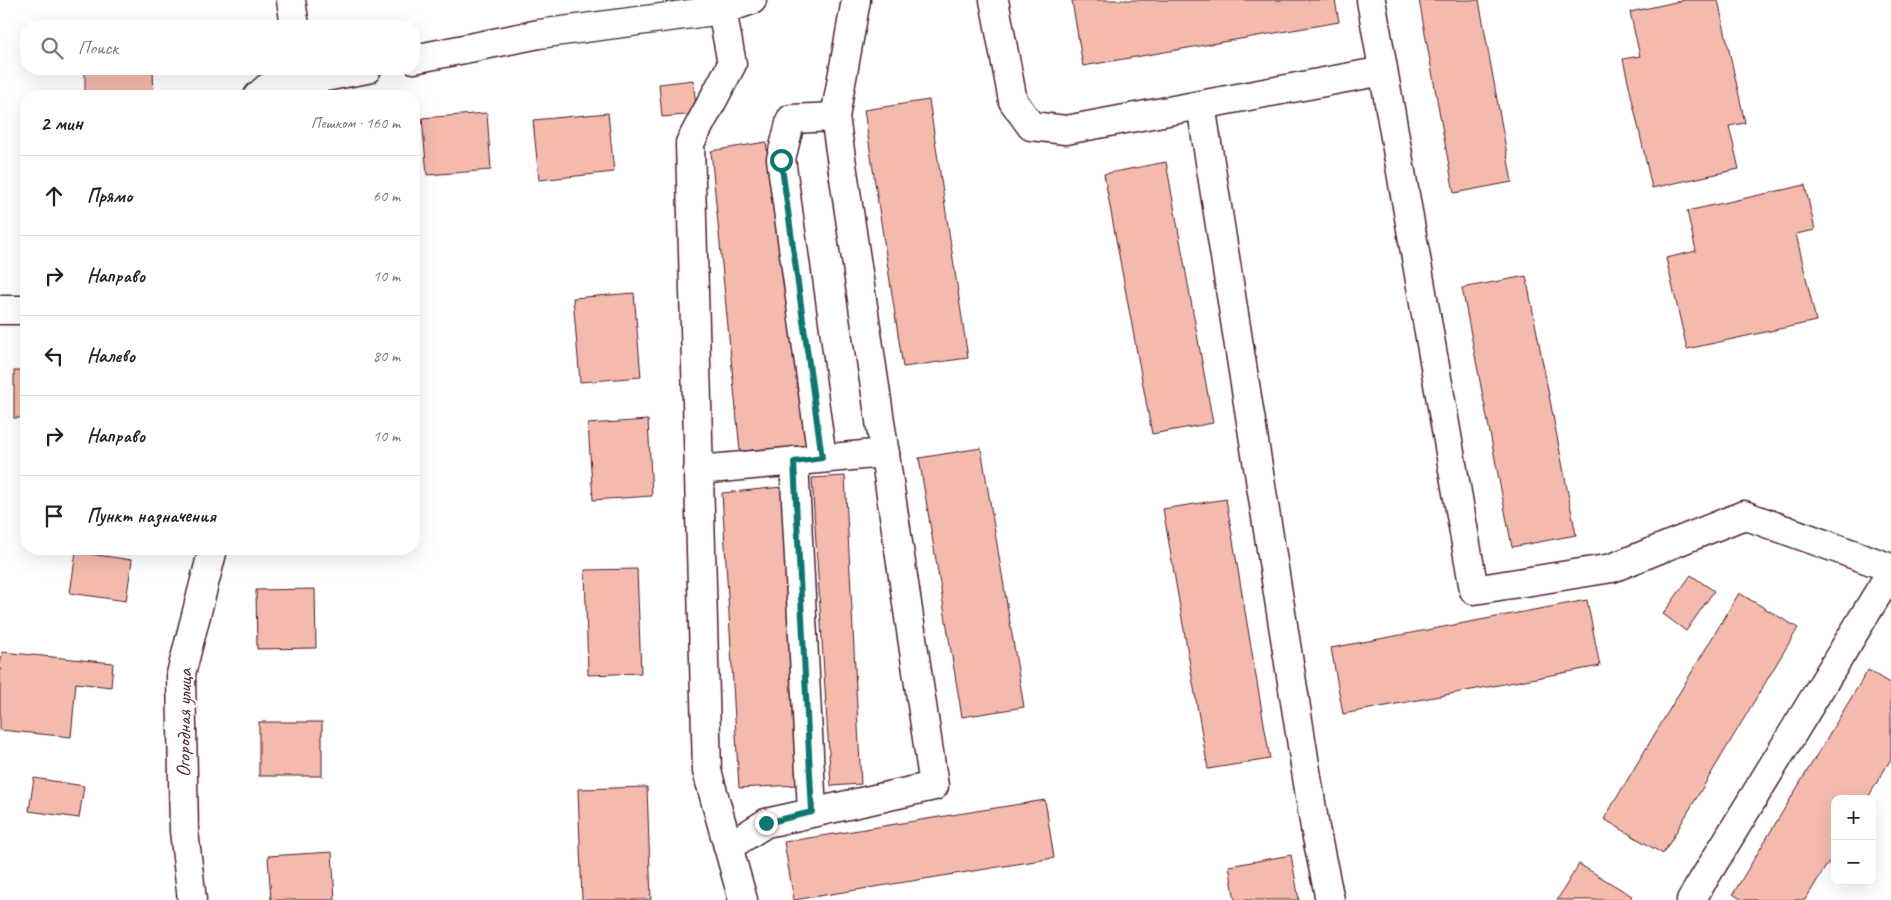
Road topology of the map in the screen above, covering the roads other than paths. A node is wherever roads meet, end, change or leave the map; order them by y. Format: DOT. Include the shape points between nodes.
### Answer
graph roads {
  1 [pos="291,0"];
  2 [pos="752,0"];
  3 [pos="856,0"];
  4 [pos="994,0"];
  5 [pos="1371,0"];
  6 [pos="659,9"];
  7 [pos="722,10"];
  8 [pos="293,20"];
  9 [pos="420,58"];
  10 [pos="1384,71"];
  11 [pos="301,75"];
  12 [pos="265,90"];
  13 [pos="1201,105"];
  14 [pos="835,117"];
  15 [pos="0,310"];
  16 [pos="20,310"];
  17 [pos="885,453"];
  18 [pos="822,458"];
  19 [pos="794,462"];
  20 [pos="698,470"];
  21 [pos="211,555"];
  22 [pos="1891,568"];
  23 [pos="1891,572"];
  24 [pos="812,812"];
  25 [pos="728,847"];
  26 [pos="192,900"];
  27 [pos="742,900"];
  28 [pos="1330,900"];
  29 [pos="1691,900"];
  1 -- 8 [label="street"];
  2 -- 7 [label="street"];
  3 -- 14 [label="street"];
  4 -- 13 [label="street" via="1013,101 1031,126 1066,130"];
  5 -- 10 [label="street"];
  6 -- 7 [label="street"];
  6 -- 9 [label="street"];
  7 -- 20 [label="street" via="732,64 690,143"];
  10 -- 13 [label="street"];
  10 -- 22 [label="street" via="1474,590 1612,568 1744,514"];
  11 -- 12 [label="street"];
  13 -- 28 [label="street" via="1315,828"];
  14 -- 17 [label="street"];
  14 -- 18 [label="street" via="791,120 781,160"];
  15 -- 16 [label="street"];
  17 -- 18 [label="street"];
  17 -- 24 [label="street" via="934,786"];
  18 -- 19 [label="street"];
  19 -- 20 [label="street"];
  19 -- 24 [label="street"];
  20 -- 25 [label="street" via="706,771"];
  21 -- 26 [label="street, Огородная улица" via="181,674 184,830"];
  23 -- 29 [label="street"];
  24 -- 25 [label="street" via="766,823"];
  25 -- 27 [label="street"];
}
